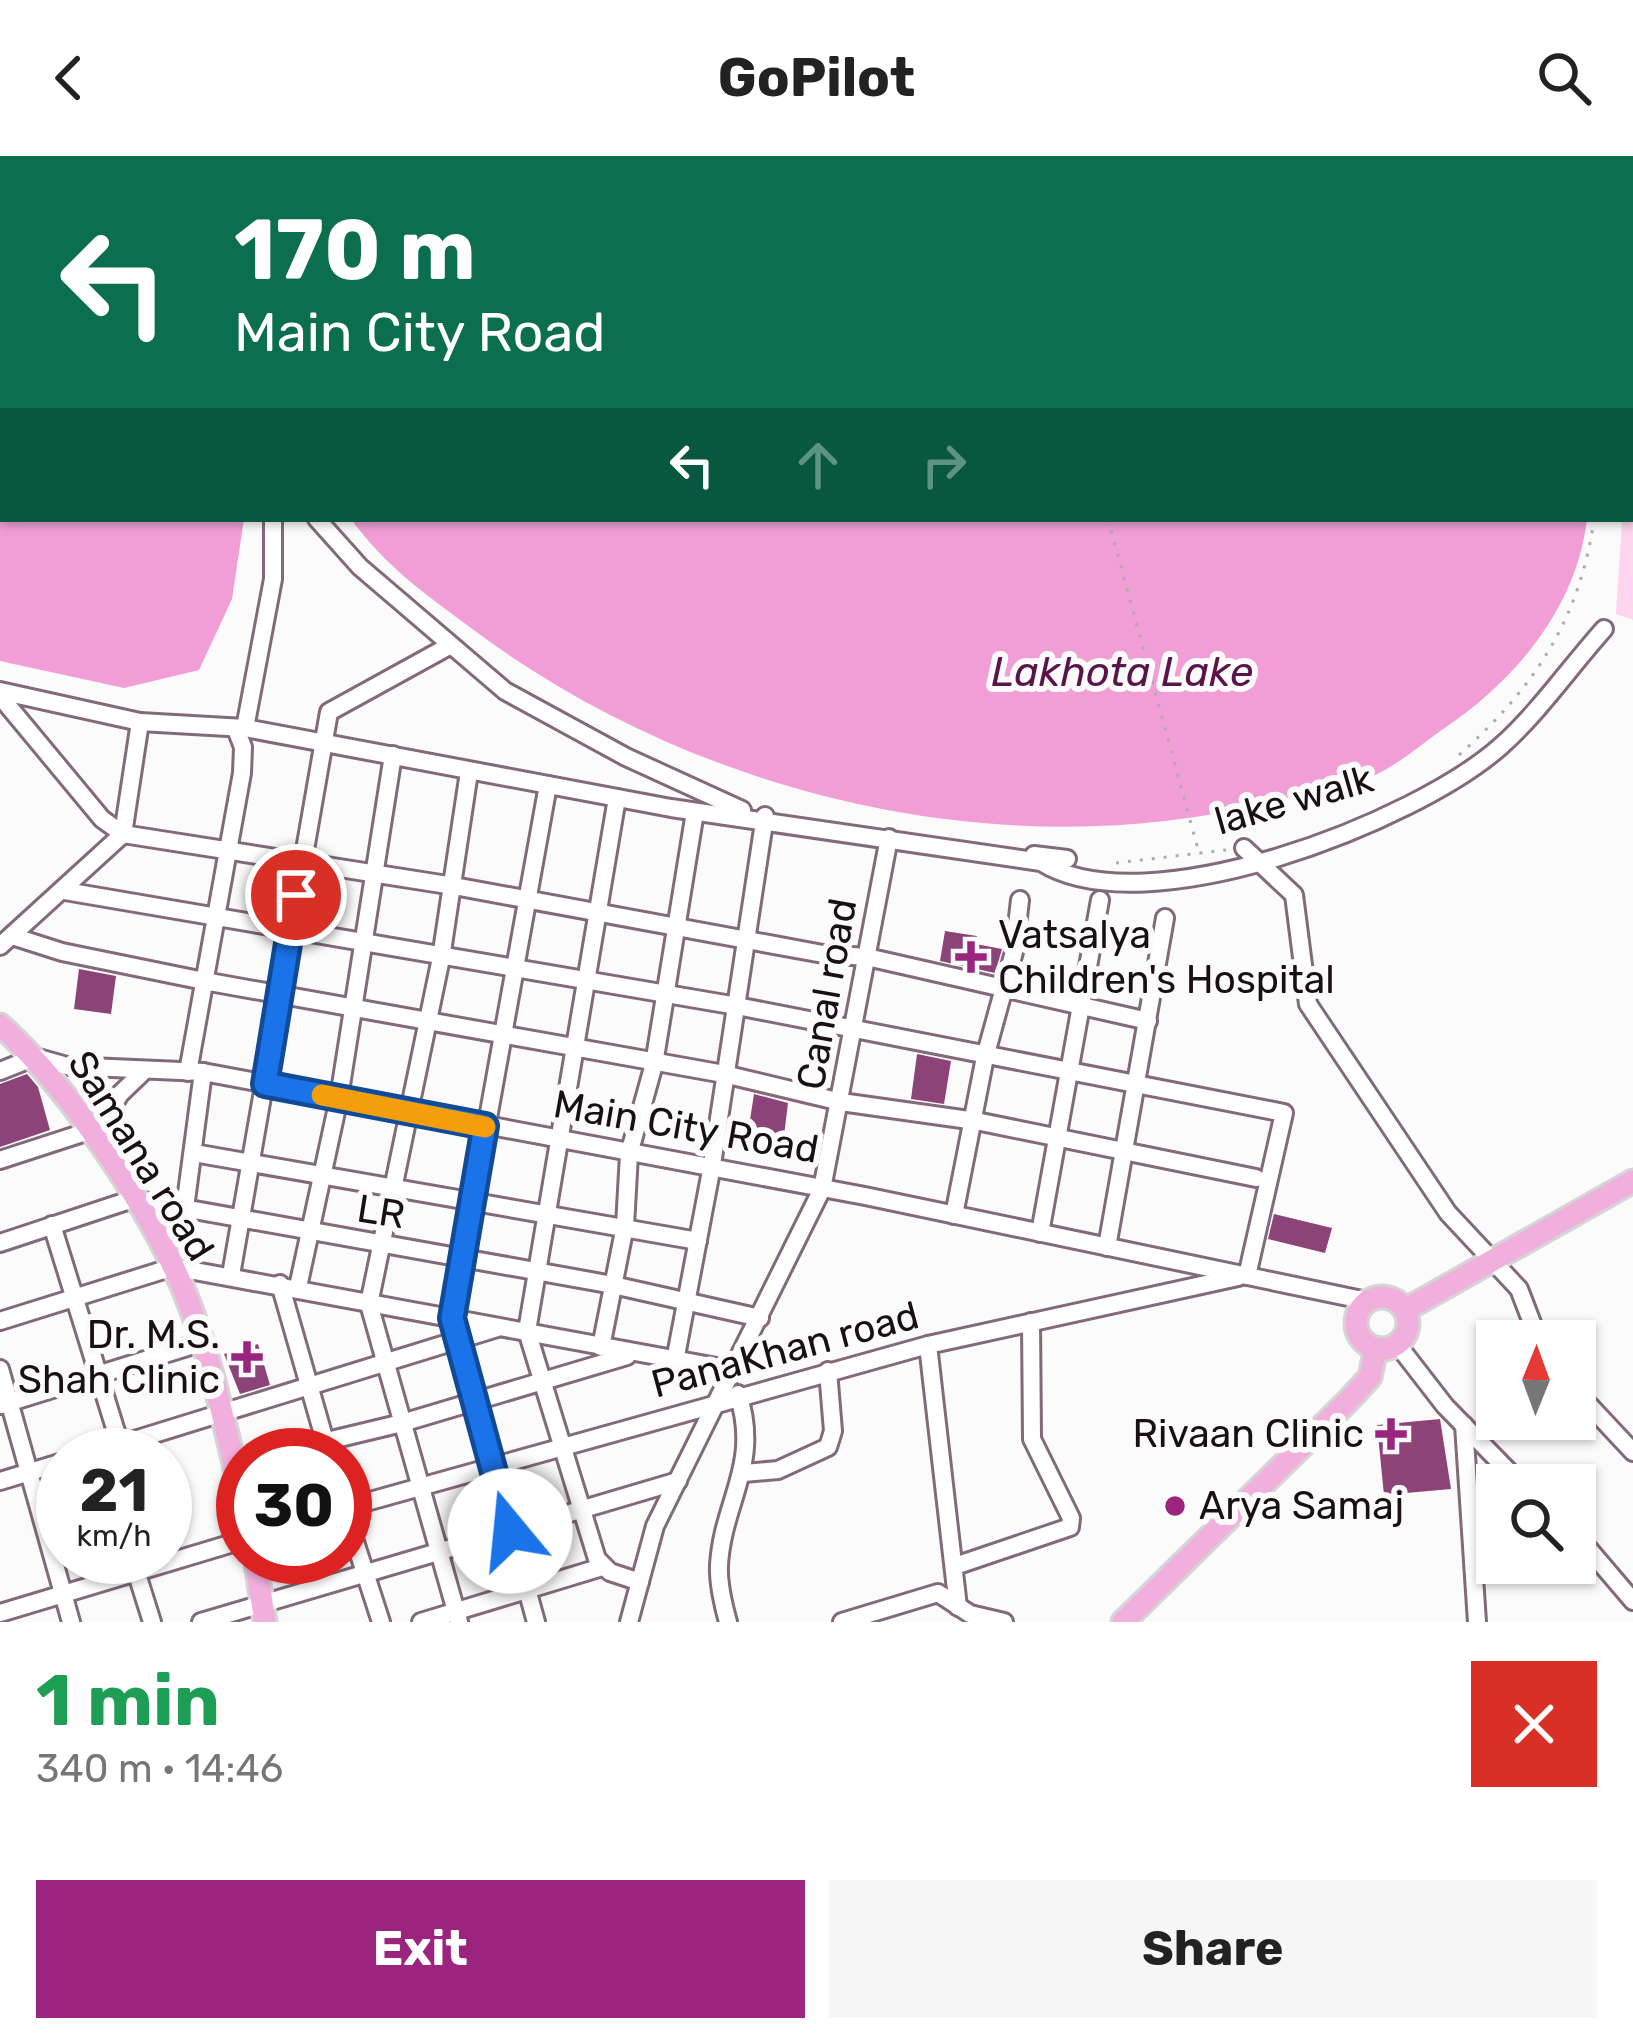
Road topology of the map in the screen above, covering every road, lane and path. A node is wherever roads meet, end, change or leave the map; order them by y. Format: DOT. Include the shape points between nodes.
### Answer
graph roads {
  1 [pos="273,522"];
  2 [pos="319,522"];
  3 [pos="1109,522"];
  4 [pos="1593,522"];
  5 [pos="1604,629"];
  6 [pos="449,646"];
  7 [pos="0,694"];
  8 [pos="140,722"];
  9 [pos="240,729"];
  10 [pos="321,743"];
  11 [pos="392,756"];
  12 [pos="1443,769"];
  13 [pos="469,772"];
  14 [pos="548,786"];
  15 [pos="617,798"];
  16 [pos="695,812"];
  17 [pos="765,818"];
  18 [pos="123,834"];
  19 [pos="889,838"];
  20 [pos="230,848"];
  21 [pos="1244,848"];
  22 [pos="1199,855"];
  23 [pos="1067,859"];
  24 [pos="302,861"];
  25 [pos="1259,862"];
  26 [pos="1111,863"];
  27 [pos="376,873"];
  28 [pos="454,886"];
  29 [pos="64,891"];
  30 [pos="525,899"];
  31 [pos="1100,899"];
  32 [pos="1020,900"];
  33 [pos="601,913"];
  34 [pos="215,916"];
  35 [pos="1166,919"];
  36 [pos="676,927"];
  37 [pos="290,929"];
  38 [pos="746,940"];
  39 [pos="6,941"];
  40 [pos="366,944"];
  41 [pos="867,957"];
  42 [pos="441,958"];
  43 [pos="512,968"];
  44 [pos="204,981"];
  45 [pos="589,982"];
  46 [pos="1002,988"];
  47 [pos="280,994"];
  48 [pos="664,994"];
  49 [pos="1085,1003"];
  50 [pos="355,1006"];
  51 [pos="736,1006"];
  52 [pos="427,1020"];
  53 [pos="1148,1021"];
  54 [pos="0,1025"];
  55 [pos="853,1031"];
  56 [pos="500,1034"];
  57 [pos="578,1049"];
  58 [pos="35,1057"];
  59 [pos="985,1057"];
  60 [pos="654,1064"];
  61 [pos="0,1071"];
  62 [pos="144,1071"];
  63 [pos="196,1072"];
  64 [pos="724,1074"];
  65 [pos="1067,1074"];
  66 [pos="265,1084"];
  67 [pos="1138,1088"];
  68 [pos="339,1098"];
  69 [pos="841,1102"];
  70 [pos="410,1112"];
  71 [pos="976,1121"];
  72 [pos="485,1126"];
  73 [pos="91,1134"];
  74 [pos="1057,1139"];
  75 [pos="561,1141"];
  76 [pos="1128,1151"];
  77 [pos="194,1153"];
  78 [pos="629,1154"];
  79 [pos="0,1160"];
  80 [pos="250,1162"];
  81 [pos="711,1171"];
  82 [pos="323,1175"];
  83 [pos="1256,1178"];
  84 [pos="1633,1180"];
  85 [pos="395,1188"];
  86 [pos="822,1189"];
  87 [pos="133,1199"];
  88 [pos="472,1201"];
  89 [pos="185,1208"];
  90 [pos="545,1214"];
  91 [pos="954,1215"];
  92 [pos="240,1220"];
  93 [pos="52,1225"];
  94 [pos="625,1226"];
  95 [pos="1040,1232"];
  96 [pos="312,1234"];
  97 [pos="698,1240"];
  98 [pos="0,1243"];
  99 [pos="384,1245"];
  100 [pos="1107,1246"];
  101 [pos="1489,1258"];
  102 [pos="462,1260"];
  103 [pos="173,1267"];
  104 [pos="533,1272"];
  105 [pos="231,1275"];
  106 [pos="1247,1276"];
  107 [pos="290,1286"];
  108 [pos="613,1286"];
  109 [pos="76,1299"];
  110 [pos="1367,1301"];
  111 [pos="686,1303"];
  112 [pos="369,1304"];
  113 [pos="1405,1310"];
  114 [pos="452,1318"];
  115 [pos="760,1318"];
  116 [pos="1530,1320"];
  117 [pos="0,1322"];
  118 [pos="1031,1322"];
  119 [pos="497,1328"];
  120 [pos="526,1331"];
  121 [pos="203,1342"];
  122 [pos="456,1343"];
  123 [pos="928,1346"];
  124 [pos="1386,1346"];
  125 [pos="601,1347"];
  126 [pos="632,1354"];
  127 [pos="675,1361"];
  128 [pos="385,1364"];
  129 [pos="0,1369"];
  130 [pos="733,1370"];
  131 [pos="828,1371"];
  132 [pos="99,1376"];
  133 [pos="544,1380"];
  134 [pos="308,1387"];
  135 [pos="738,1394"];
  136 [pos="474,1401"];
  137 [pos="716,1401"];
  138 [pos="5,1404"];
  139 [pos="1596,1413"];
  140 [pos="222,1415"];
  141 [pos="402,1423"];
  142 [pos="1464,1426"];
  143 [pos="115,1428"];
  144 [pos="185,1428"];
  145 [pos="227,1428"];
  146 [pos="321,1428"];
  147 [pos="372,1433"];
  148 [pos="563,1445"];
  149 [pos="1633,1453"];
  150 [pos="1501,1464"];
  151 [pos="490,1466"];
  152 [pos="36,1470"];
  153 [pos="29,1472"];
  154 [pos="745,1474"];
  155 [pos="0,1481"];
  156 [pos="678,1481"];
  157 [pos="420,1486"];
  158 [pos="372,1501"];
  159 [pos="583,1511"];
  160 [pos="510,1531"];
  161 [pos="439,1551"];
  162 [pos="1596,1557"];
  163 [pos="955,1566"];
  164 [pos="602,1567"];
  165 [pos="372,1572"];
  166 [pos="640,1582"];
  167 [pos="95,1584"];
  168 [pos="140,1584"];
  169 [pos="341,1584"];
  170 [pos="370,1584"];
  171 [pos="526,1591"];
  172 [pos="63,1594"];
  173 [pos="1633,1600"];
  174 [pos="958,1607"];
  175 [pos="0,1613"];
  176 [pos="264,1613"];
  177 [pos="457,1617"];
  178 [pos="71,1622"];
  179 [pos="152,1622"];
  180 [pos="200,1622"];
  181 [pos="381,1622"];
  182 [pos="421,1622"];
  183 [pos="536,1622"];
  184 [pos="628,1622"];
  185 [pos="728,1622"];
  186 [pos="842,1622"];
  187 [pos="1004,1622"];
  188 [pos="1123,1622"];
  189 [pos="1477,1622"];
  1 -- 9 [label="street" via="273,579"];
  2 -- 6 [label="street"];
  3 -- 22 [label="path"];
  4 -- 12 [label="path" via="1550,658"];
  5 -- 25 [label="street" via="1500,746 1409,808"];
  6 -- 10 [label="street" via="329,712"];
  6 -- 17 [label="street" via="505,691 626,757"];
  7 -- 8 [label="street"];
  7 -- 18 [label="street"];
  8 -- 9 [label="street"];
  8 -- 18 [label="street"];
  9 -- 10 [label="street"];
  9 -- 20 [label="street" via="244,758"];
  10 -- 11 [label="street"];
  10 -- 24 [label="street"];
  11 -- 13 [label="street"];
  11 -- 27 [label="street"];
  13 -- 14 [label="street"];
  13 -- 28 [label="street"];
  14 -- 15 [label="street"];
  14 -- 30 [label="street"];
  15 -- 16 [label="street"];
  15 -- 33 [label="street"];
  16 -- 17 [label="street"];
  16 -- 36 [label="street"];
  17 -- 19 [label="street"];
  17 -- 38 [label="street"];
  18 -- 20 [label="street"];
  18 -- 29 [label="street"];
  19 -- 23 [label="street"];
  19 -- 25 [label="street" via="1041,862 1124,886"];
  19 -- 41 [label="street, Canal road"];
  20 -- 24 [label="street"];
  20 -- 34 [label="street"];
  21 -- 22 [label="path, lake walk"];
  21 -- 25 [label="street"];
  22 -- 26 [label="path, lake walk"];
  24 -- 27 [label="street"];
  24 -- 37 [label="street"];
  25 -- 101 [label="street" via="1294,895 1308,1004 1448,1214"];
  27 -- 28 [label="street"];
  27 -- 40 [label="street"];
  28 -- 30 [label="street"];
  28 -- 42 [label="street"];
  29 -- 34 [label="street"];
  29 -- 39 [label="street"];
  30 -- 33 [label="street"];
  30 -- 43 [label="street"];
  31 -- 49 [label="street"];
  32 -- 46 [label="street"];
  33 -- 36 [label="street"];
  33 -- 45 [label="street"];
  34 -- 37 [label="street"];
  34 -- 44 [label="street"];
  35 -- 53 [label="street"];
  36 -- 38 [label="street"];
  36 -- 48 [label="street"];
  37 -- 40 [label="street"];
  37 -- 47 [label="street"];
  38 -- 41 [label="street"];
  38 -- 51 [label="street"];
  39 -- 44 [label="street"];
  40 -- 42 [label="street"];
  40 -- 50 [label="street"];
  41 -- 46 [label="street"];
  41 -- 55 [label="street, Canal road"];
  42 -- 43 [label="street"];
  42 -- 52 [label="street"];
  43 -- 45 [label="street"];
  43 -- 56 [label="street"];
  44 -- 47 [label="street"];
  44 -- 63 [label="street"];
  45 -- 48 [label="street"];
  45 -- 57 [label="street"];
  46 -- 49 [label="street"];
  46 -- 59 [label="street"];
  47 -- 50 [label="street"];
  47 -- 66 [label="street"];
  48 -- 51 [label="street"];
  48 -- 60 [label="street"];
  49 -- 53 [label="street"];
  49 -- 65 [label="street"];
  50 -- 52 [label="street"];
  50 -- 68 [label="street"];
  51 -- 55 [label="street"];
  51 -- 64 [label="street"];
  52 -- 56 [label="street"];
  52 -- 70 [label="street"];
  53 -- 67 [label="street"];
  54 -- 58 [label="main road"];
  55 -- 59 [label="street"];
  55 -- 69 [label="street, Canal road"];
  56 -- 57 [label="street"];
  56 -- 72 [label="street"];
  57 -- 60 [label="street"];
  57 -- 75 [label="street"];
  58 -- 61 [label="street"];
  58 -- 62 [label="street, Main City Road"];
  58 -- 73 [label="main road, Samana road"];
  59 -- 65 [label="street"];
  59 -- 71 [label="street"];
  60 -- 64 [label="street"];
  60 -- 78 [label="street"];
  62 -- 63 [label="street, Main City Road"];
  62 -- 73 [label="street"];
  63 -- 66 [label="street, Main City Road"];
  63 -- 77 [label="street"];
  64 -- 69 [label="street"];
  64 -- 81 [label="street"];
  65 -- 67 [label="street"];
  65 -- 74 [label="street"];
  66 -- 68 [label="street, Main City Road"];
  66 -- 80 [label="street"];
  67 -- 76 [label="street"];
  67 -- 106 [label="street" via="1284,1113"];
  68 -- 70 [label="street, Main City Road"];
  68 -- 82 [label="street"];
  69 -- 71 [label="street"];
  69 -- 86 [label="street, Canal road"];
  70 -- 72 [label="street, Main City Road"];
  70 -- 85 [label="street"];
  71 -- 74 [label="street"];
  71 -- 91 [label="street"];
  72 -- 75 [label="street, Main City Road"];
  72 -- 88 [label="street"];
  73 -- 79 [label="street"];
  73 -- 87 [label="main road, Samana road"];
  74 -- 76 [label="street"];
  74 -- 95 [label="street"];
  75 -- 78 [label="street, Main City Road"];
  75 -- 90 [label="street"];
  76 -- 83 [label="street"];
  76 -- 100 [label="street"];
  77 -- 80 [label="street"];
  77 -- 89 [label="street"];
  78 -- 81 [label="street, Main City Road"];
  78 -- 94 [label="street"];
  80 -- 82 [label="street"];
  80 -- 92 [label="street"];
  81 -- 86 [label="street, Main City Road"];
  81 -- 97 [label="street"];
  82 -- 85 [label="street"];
  82 -- 96 [label="street"];
  84 -- 101 [label="main road"];
  85 -- 88 [label="street"];
  85 -- 99 [label="street"];
  86 -- 91 [label="street, Main City Road"];
  86 -- 115 [label="street, Canal road"];
  87 -- 89 [label="street, LR"];
  87 -- 93 [label="street"];
  87 -- 103 [label="main road, Samana road"];
  88 -- 90 [label="street"];
  88 -- 102 [label="street"];
  89 -- 92 [label="street, LR"];
  90 -- 94 [label="street"];
  90 -- 104 [label="street"];
  91 -- 95 [label="street, Main City Road"];
  92 -- 96 [label="street, LR"];
  92 -- 105 [label="street"];
  93 -- 98 [label="street"];
  93 -- 109 [label="street"];
  94 -- 97 [label="street"];
  94 -- 108 [label="street"];
  95 -- 100 [label="street, Main City Road"];
  96 -- 99 [label="street, LR"];
  96 -- 107 [label="street"];
  97 -- 111 [label="street"];
  99 -- 102 [label="street, LR"];
  99 -- 112 [label="street"];
  100 -- 106 [label="street, Main City Road"];
  101 -- 113 [label="main road"];
  101 -- 116 [label="street" via="1519,1289"];
  102 -- 104 [label="street, LR"];
  102 -- 114 [label="street"];
  103 -- 105 [label="street"];
  103 -- 109 [label="street"];
  103 -- 121 [label="main road, Samana road"];
  104 -- 108 [label="street, LR"];
  104 -- 120 [label="street"];
  105 -- 107 [label="street"];
  106 -- 110 [label="street, Main City Road"];
  106 -- 118 [label="street, PanaKhan road"];
  107 -- 112 [label="street"];
  107 -- 134 [label="street"];
  108 -- 111 [label="street, LR"];
  108 -- 125 [label="street"];
  109 -- 117 [label="street"];
  109 -- 132 [label="street"];
  110 -- 113 [label="main road" via="1384,1297"];
  110 -- 124 [label="main road" via="1357,1332"];
  111 -- 115 [label="street, LR"];
  111 -- 127 [label="street"];
  112 -- 114 [label="street"];
  112 -- 128 [label="street"];
  113 -- 124 [label="main road" via="1408,1327"];
  114 -- 119 [label="street"];
  114 -- 122 [label="street"];
  115 -- 130 [label="street, Canal road"];
  118 -- 123 [label="street, PanaKhan road"];
  118 -- 163 [label="street" via="1032,1439 1070,1527"];
  119 -- 120 [label="street"];
  119 -- 122 [label="street"];
  120 -- 125 [label="street"];
  120 -- 133 [label="street"];
  121 -- 132 [label="street"];
  121 -- 140 [label="main road, Samana road"];
  122 -- 128 [label="street"];
  122 -- 136 [label="street"];
  123 -- 131 [label="street, PanaKhan road"];
  123 -- 163 [label="street"];
  124 -- 142 [label="street"];
  124 -- 188 [label="main road" via="1347,1402"];
  125 -- 126 [label="street"];
  126 -- 127 [label="street"];
  126 -- 133 [label="street"];
  127 -- 130 [label="street"];
  128 -- 134 [label="street"];
  128 -- 141 [label="street"];
  129 -- 138 [label="street"];
  130 -- 137 [label="street, Canal road"];
  131 -- 135 [label="street, PanaKhan road"];
  131 -- 154 [label="street" via="828,1447 778,1470"];
  132 -- 138 [label="street"];
  132 -- 143 [label="street"];
  133 -- 136 [label="street"];
  133 -- 148 [label="street"];
  134 -- 140 [label="street"];
  134 -- 146 [label="street"];
  135 -- 137 [label="street, PanaKhan road"];
  135 -- 154 [label="street" via="748,1431"];
  136 -- 141 [label="street"];
  136 -- 151 [label="street"];
  137 -- 148 [label="street, PanaKhan road"];
  137 -- 156 [label="street, Canal road"];
  138 -- 153 [label="street"];
  139 -- 149 [label="street"];
  140 -- 144 [label="street"];
  140 -- 145 [label="main road, Samana road"];
  141 -- 147 [label="street"];
  141 -- 157 [label="street"];
  142 -- 150 [label="street"];
  142 -- 189 [label="street"];
  148 -- 151 [label="street, PanaKhan road"];
  148 -- 159 [label="street"];
  151 -- 157 [label="street, PanaKhan road"];
  151 -- 160 [label="street"];
  152 -- 153 [label="street"];
  153 -- 155 [label="street"];
  153 -- 172 [label="street"];
  154 -- 185 [label="street" via="719,1562"];
  156 -- 159 [label="street"];
  156 -- 166 [label="street, Canal road"];
  157 -- 158 [label="street, PanaKhan road"];
  157 -- 161 [label="street"];
  159 -- 160 [label="street"];
  159 -- 164 [label="street"];
  160 -- 161 [label="street"];
  160 -- 171 [label="street"];
  161 -- 165 [label="street"];
  161 -- 177 [label="street"];
  162 -- 173 [label="street"];
  163 -- 174 [label="street"];
  164 -- 166 [label="street"];
  164 -- 171 [label="street"];
  166 -- 184 [label="street, Canal road"];
  167 -- 172 [label="street"];
  168 -- 179 [label="street"];
  169 -- 176 [label="street"];
  170 -- 181 [label="street"];
  171 -- 177 [label="street"];
  171 -- 183 [label="street"];
  172 -- 175 [label="street"];
  172 -- 178 [label="street"];
  174 -- 186 [label="street" via="938,1593"];
  174 -- 187 [label="street"];
  176 -- 180 [label="street"];
  177 -- 182 [label="street"];
}
